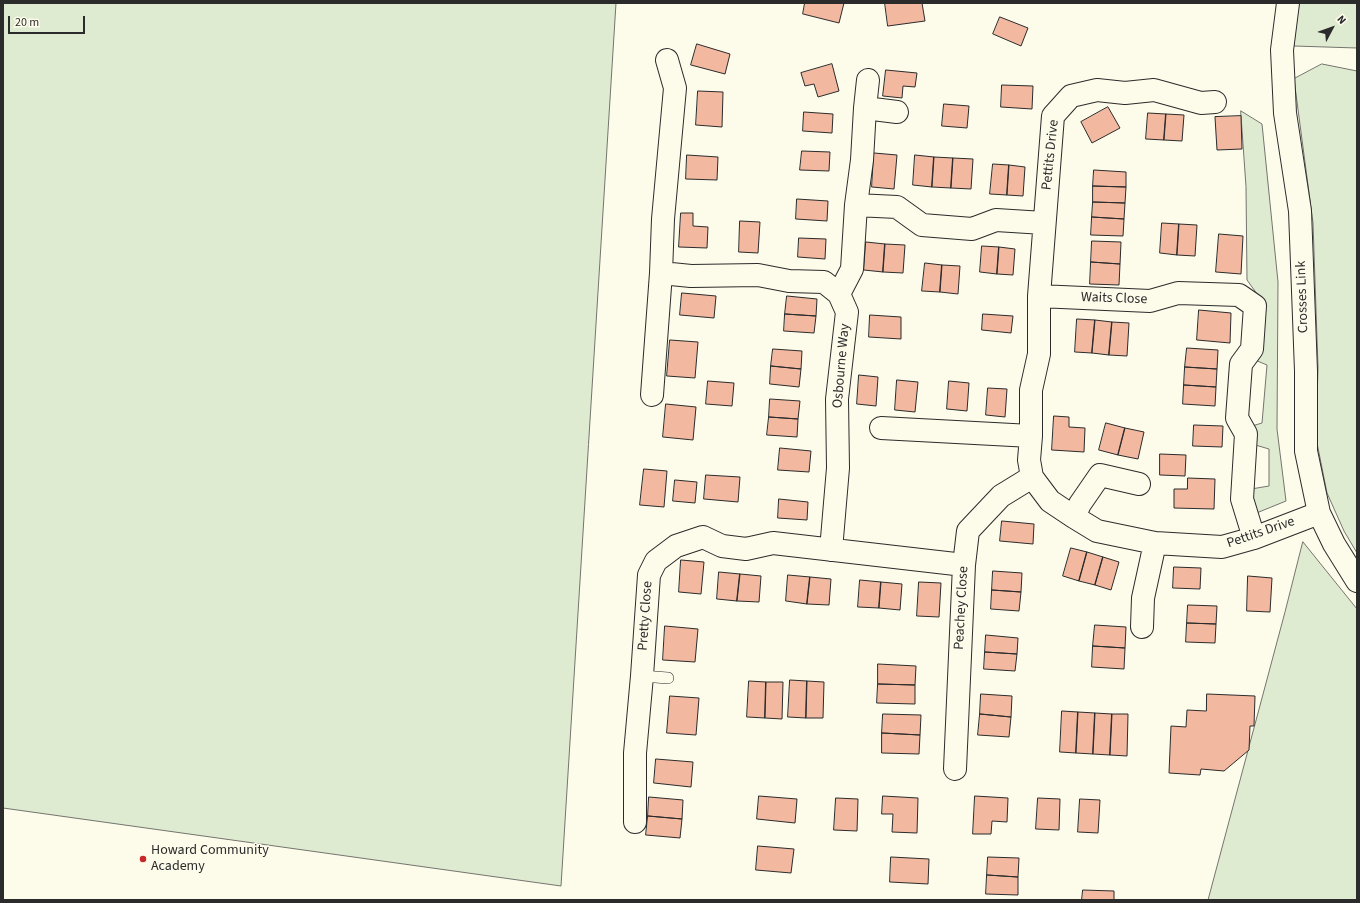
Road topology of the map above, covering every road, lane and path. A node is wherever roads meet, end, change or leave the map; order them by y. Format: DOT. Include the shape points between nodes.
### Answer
graph roads {
  1 [pos="1288,3"];
  2 [pos="667,60"];
  3 [pos="868,80"];
  4 [pos="1215,102"];
  5 [pos="865,108"];
  6 [pos="897,112"];
  7 [pos="856,205"];
  8 [pos="1044,223"];
  9 [pos="661,273"];
  10 [pos="839,294"];
  11 [pos="1039,296"];
  12 [pos="652,395"];
  13 [pos="881,428"];
  14 [pos="1031,436"];
  15 [pos="1032,477"];
  16 [pos="1139,484"];
  17 [pos="1319,513"];
  18 [pos="1074,517"];
  19 [pos="1254,538"];
  20 [pos="1155,543"];
  21 [pos="831,550"];
  22 [pos="964,565"];
  23 [pos="1357,581"];
  24 [pos="1142,627"];
  25 [pos="642,676"];
  26 [pos="668,678"];
  27 [pos="955,769"];
  28 [pos="635,822"];
  1 -- 17 [label="street, Crosses Link" via="1282,50 1285,113 1300,211 1306,451"];
  2 -- 9 [label="street" via="675,88 663,219"];
  3 -- 5 [label="street"];
  4 -- 8 [label="street, Pettits Drive" via="1201,103 1154,90 1097,90 1071,96 1053,116"];
  5 -- 6 [label="street"];
  5 -- 7 [label="street"];
  7 -- 8 [label="street" via="897,207 922,225 972,229 996,220"];
  7 -- 10 [label="street" via="852,270"];
  8 -- 11 [label="street, Pettits Drive"];
  9 -- 10 [label="street, Osbourne Way" via="691,276 758,275 789,281 824,282"];
  9 -- 12 [label="street"];
  10 -- 21 [label="street, Osbourne Way" via="847,312 837,399 838,468"];
  11 -- 14 [label="street, Pettits Drive" via="1039,354 1031,390"];
  11 -- 19 [label="street, Waits Close" via="1150,301 1178,293 1231,295 1239,296 1255,306 1252,349 1241,364 1237,418 1246,434 1242,499"];
  13 -- 14 [label="street"];
  14 -- 15 [label="street, Pettits Drive" via="1029,460"];
  15 -- 18 [label="street, Pettits Drive" via="1050,501"];
  15 -- 22 [label="street, Peachey Close" via="1000,496 968,531"];
  16 -- 18 [label="street" via="1100,475"];
  17 -- 19 [label="street, Pettits Drive"];
  17 -- 23 [label="street, Crosses Link" via="1334,544"];
  18 -- 20 [label="street, Pettits Drive" via="1097,531"];
  19 -- 20 [label="street, Pettits Drive" via="1222,547"];
  20 -- 24 [label="street" via="1143,598"];
  21 -- 22 [label="street, Pretty Close"];
  21 -- 25 [label="street, Pretty Close" via="774,543 746,549 722,546 703,537 676,546 656,561 649,575"];
  22 -- 27 [label="street, Peachey Close"];
  25 -- 26 [label="lane"];
  25 -- 28 [label="street, Pretty Close" via="634,753"];
}
